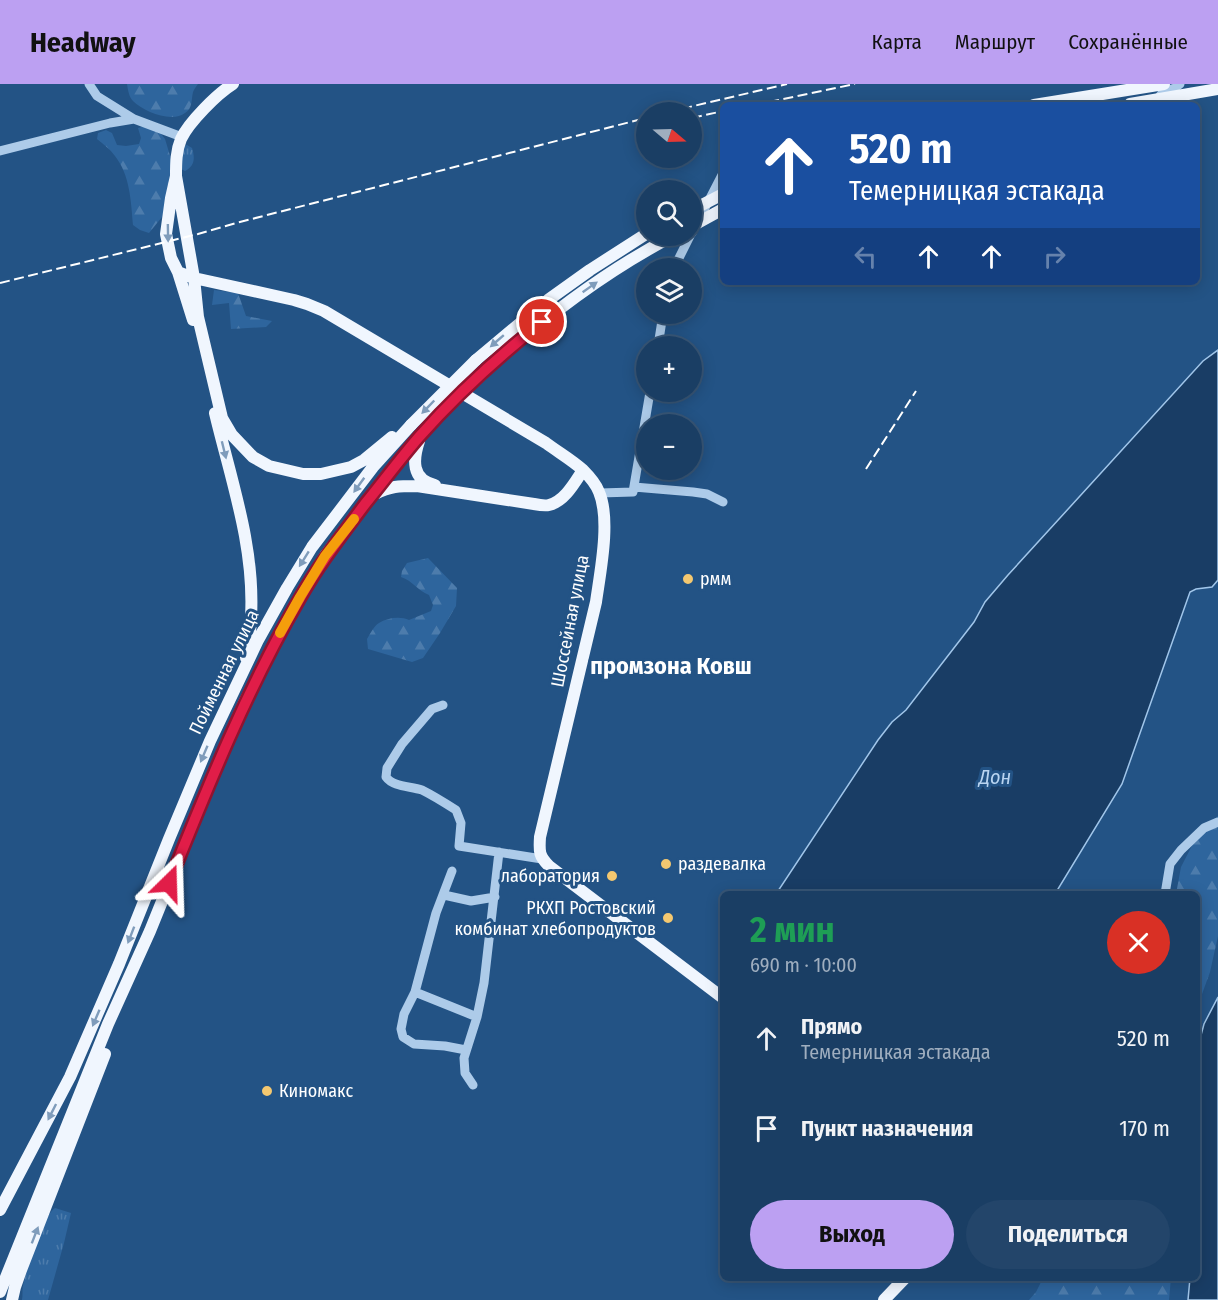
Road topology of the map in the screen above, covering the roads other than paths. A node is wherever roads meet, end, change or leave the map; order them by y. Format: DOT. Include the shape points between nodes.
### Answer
graph roads {
  1 [pos="90,84"];
  2 [pos="1164,84"];
  3 [pos="1180,84"];
  4 [pos="227,86"];
  5 [pos="1218,89"];
  6 [pos="1053,102"];
  7 [pos="1137,102"];
  8 [pos="1155,102"];
  9 [pos="134,119"];
  10 [pos="182,137"];
  11 [pos="0,151"];
  12 [pos="176,176"];
  13 [pos="720,179"];
  14 [pos="720,196"];
  15 [pos="702,205"];
  16 [pos="720,211"];
  17 [pos="702,213"];
  18 [pos="702,221"];
  19 [pos="636,240"];
  20 [pos="652,246"];
  21 [pos="178,272"];
  22 [pos="194,278"];
  23 [pos="183,291"];
  24 [pos="648,402"];
  25 [pos="410,426"];
  26 [pos="420,435"];
  27 [pos="580,468"];
  28 [pos="634,489"];
  29 [pos="600,493"];
  30 [pos="372,495"];
  31 [pos="723,502"];
  32 [pos="230,702"];
  33 [pos="442,705"];
  34 [pos="1218,822"];
  35 [pos="500,852"];
  36 [pos="542,859"];
  37 [pos="452,871"];
  38 [pos="1166,891"];
  39 [pos="444,895"];
  40 [pos="495,897"];
  41 [pos="136,962"];
  42 [pos="414,992"];
  43 [pos="720,996"];
  44 [pos="477,1017"];
  45 [pos="466,1050"];
  46 [pos="473,1085"];
  47 [pos="32,1147"];
  48 [pos="0,1198"];
  49 [pos="0,1210"];
  50 [pos="27,1256"];
  51 [pos="902,1281"];
  52 [pos="0,1292"];
  53 [pos="12,1300"];
  54 [pos="18,1300"];
  55 [pos="884,1300"];
  1 -- 9 [label="street" via="97,96"];
  2 -- 6 [label="main road"];
  3 -- 8 [label="street" via="1163,92"];
  4 -- 10 [label="main road"];
  5 -- 7 [label="main road, bridge"];
  9 -- 10 [label="street"];
  9 -- 11 [label="street"];
  10 -- 12 [label="main road"];
  12 -- 21 [label="main road, one-way" via="166,234"];
  12 -- 22 [label="main road"];
  13 -- 17 [label="street"];
  14 -- 15 [label="main road, bridge"];
  16 -- 18 [label="main road, bridge"];
  19 -- 25 [label="main road, one-way, bridge" via="518,323"];
  26 -- 20 [label="main road, Пойменная улица, one-way, bridge" via="485,370 549,316"];
  21 -- 22 [label="main road"];
  21 -- 23 [label="main road"];
  22 -- 23 [label="main road"];
  22 -- 25 [label="main road" via="198,317 222,418 252,457 269,466 321,474 351,467"];
  22 -- 27 [label="main road, Шоссейная улица" via="294,300 324,311 546,443"];
  23 -- 32 [label="main road, one-way" via="248,555 251,618 246,658"];
  24 -- 28 [label="street"];
  25 -- 32 [label="main road, Пойменная улица, one-way" via="312,547 258,640"];
  26 -- 27 [label="main road" via="415,464 418,474 430,484 547,499 557,495"];
  26 -- 30 [label="main road, Пойменная улица"];
  27 -- 29 [label="main road, Шоссейная улица"];
  27 -- 30 [label="main road" via="571,488 549,505 417,486 388,488"];
  28 -- 29 [label="street"];
  28 -- 31 [label="street" via="707,494"];
  29 -- 36 [label="main road, Шоссейная улица" via="604,511 602,565 540,837"];
  30 -- 41 [label="main road, Пойменная улица" via="325,556 275,643 225,746"];
  32 -- 47 [label="main road, Пойменная улица, one-way" via="210,741 70,1077"];
  33 -- 35 [label="street" via="432,709 402,744 387,768 386,777 389,782 418,789 456,810 461,823 459,846"];
  34 -- 38 [label="street" via="1204,828 1170,864"];
  35 -- 36 [label="street"];
  35 -- 40 [label="street"];
  36 -- 43 [label="main road"];
  37 -- 39 [label="street"];
  39 -- 40 [label="street" via="471,902"];
  39 -- 42 [label="street"];
  40 -- 44 [label="street"];
  50 -- 41 [label="main road, one-way"];
  41 -- 52 [label="main road"];
  42 -- 44 [label="street"];
  42 -- 45 [label="street" via="404,1014 403,1037 414,1044"];
  44 -- 45 [label="street"];
  45 -- 46 [label="street" via="463,1064"];
  47 -- 48 [label="main road"];
  47 -- 49 [label="main road"];
  50 -- 53 [label="main road"];
  50 -- 54 [label="main road"];
  51 -- 55 [label="main road"];
}
